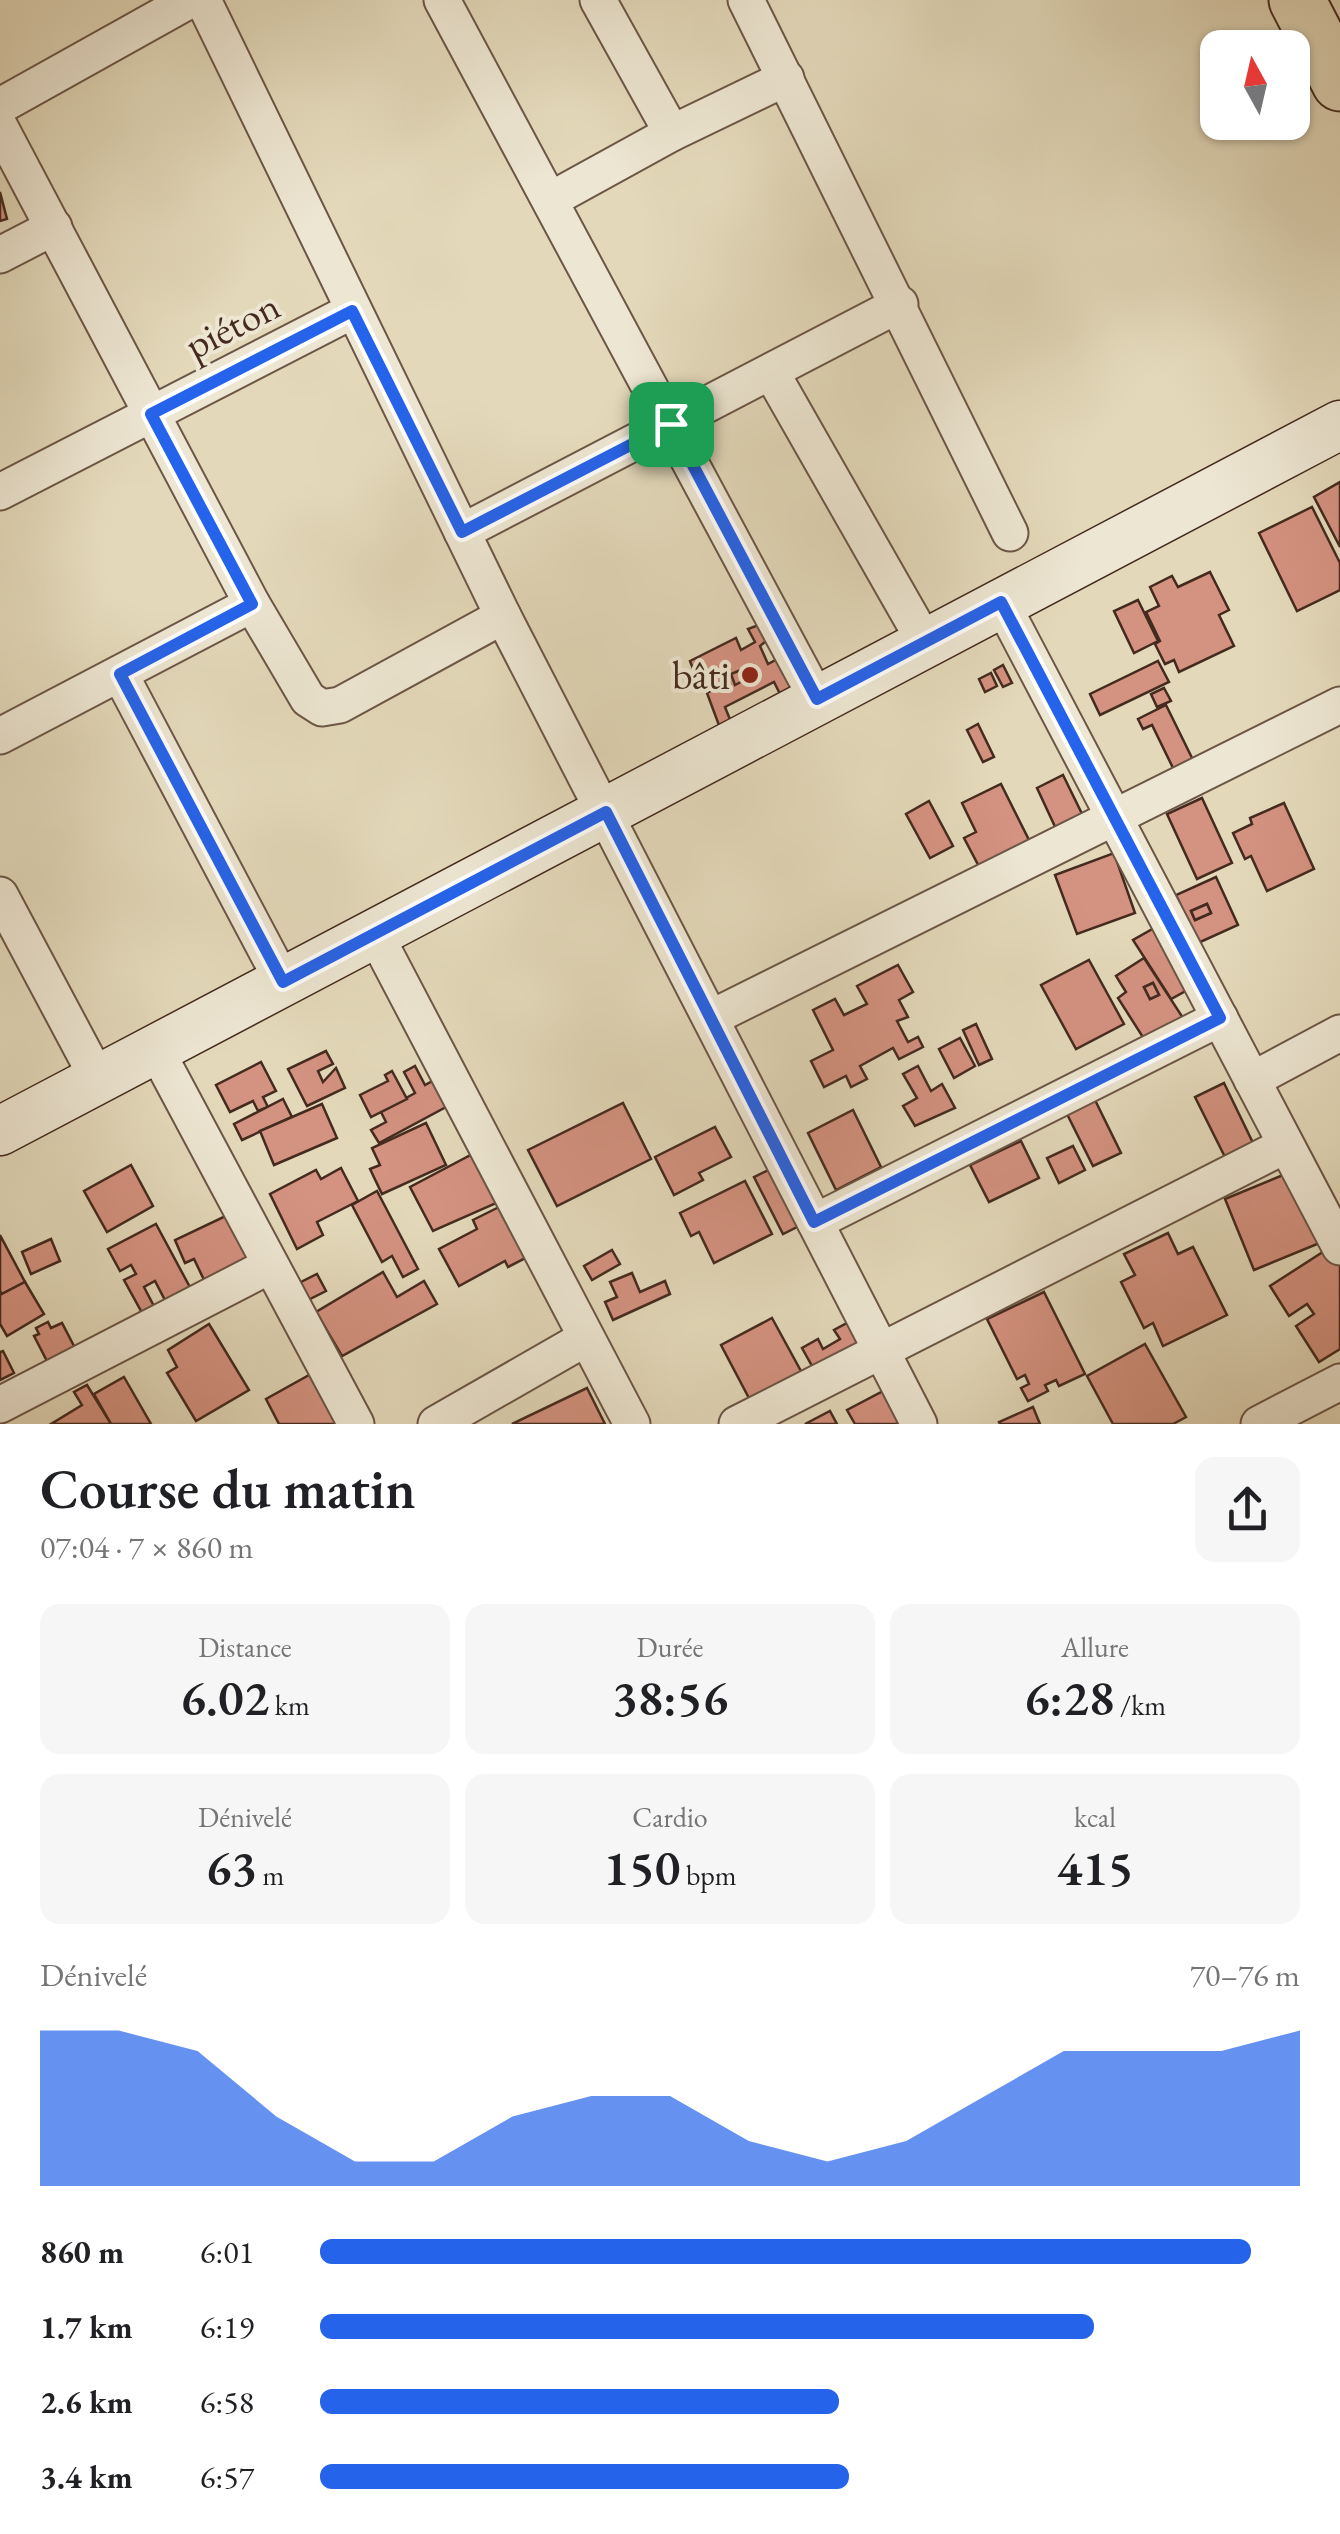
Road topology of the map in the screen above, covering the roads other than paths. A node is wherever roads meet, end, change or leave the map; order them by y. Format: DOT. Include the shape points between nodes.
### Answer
graph roads {
  1 [pos="190,0"];
  2 [pos="204,0"];
  3 [pos="442,0"];
  4 [pos="598,0"];
  5 [pos="746,0"];
  6 [pos="1298,0"];
  7 [pos="786,78"];
  8 [pos="1340,81"];
  9 [pos="0,106"];
  10 [pos="0,126"];
  11 [pos="672,132"];
  12 [pos="552,199"];
  13 [pos="54,227"];
  14 [pos="0,255"];
  15 [pos="900,304"];
  16 [pos="352,311"];
  17 [pos="772,372"];
  18 [pos="151,414"];
  19 [pos="671,424"];
  20 [pos="1340,425"];
  21 [pos="0,492"];
  22 [pos="462,532"];
  23 [pos="1010,532"];
  24 [pos="1001,602"];
  25 [pos="252,604"];
  26 [pos="503,616"];
  27 [pos="925,642"];
  28 [pos="120,674"];
  29 [pos="817,699"];
  30 [pos="1340,705"];
  31 [pos="0,736"];
  32 [pos="606,812"];
  33 [pos="1116,820"];
  34 [pos="0,896"];
  35 [pos="374,934"];
  36 [pos="283,982"];
  37 [pos="711,1018"];
  38 [pos="1220,1018"];
  39 [pos="1340,1033"];
  40 [pos="156,1050"];
  41 [pos="98,1079"];
  42 [pos="1252,1080"];
  43 [pos="0,1131"];
  44 [pos="1286,1145"];
  45 [pos="814,1222"];
  46 [pos="1340,1247"];
  47 [pos="269,1266"];
  48 [pos="586,1338"];
  49 [pos="880,1351"];
  50 [pos="1340,1382"];
  51 [pos="0,1405"];
  52 [pos="356,1424"];
  53 [pos="436,1424"];
  54 [pos="632,1424"];
  55 [pos="738,1424"];
  56 [pos="919,1424"];
  57 [pos="1260,1424"];
  1 -- 9 [label="street"];
  2 -- 16 [label="street"];
  3 -- 12 [label="street"];
  4 -- 11 [label="street"];
  5 -- 7 [label="street"];
  6 -- 8 [label="highway"];
  7 -- 11 [label="street"];
  7 -- 15 [label="street"];
  10 -- 13 [label="street"];
  11 -- 12 [label="street"];
  12 -- 19 [label="street"];
  13 -- 14 [label="street"];
  13 -- 18 [label="street"];
  15 -- 17 [label="street"];
  15 -- 23 [label="street"];
  16 -- 18 [label="street, piéton"];
  16 -- 22 [label="street"];
  17 -- 19 [label="street"];
  17 -- 27 [label="street"];
  18 -- 21 [label="street, piéton"];
  18 -- 25 [label="street"];
  19 -- 22 [label="street"];
  19 -- 29 [label="street"];
  20 -- 24 [label="main road"];
  22 -- 26 [label="street"];
  24 -- 27 [label="main road"];
  24 -- 33 [label="street"];
  25 -- 26 [label="street" via="308,699 322,708 340,705"];
  25 -- 28 [label="street"];
  26 -- 32 [label="street"];
  27 -- 29 [label="main road"];
  28 -- 31 [label="street"];
  28 -- 36 [label="street"];
  29 -- 32 [label="main road"];
  30 -- 33 [label="street"];
  32 -- 35 [label="main road"];
  32 -- 37 [label="street"];
  33 -- 37 [label="street"];
  33 -- 38 [label="street"];
  34 -- 41 [label="street"];
  35 -- 36 [label="main road"];
  35 -- 48 [label="street"];
  36 -- 40 [label="main road"];
  37 -- 45 [label="street"];
  38 -- 42 [label="street"];
  38 -- 45 [label="street"];
  39 -- 42 [label="street"];
  40 -- 41 [label="main road"];
  40 -- 47 [label="street"];
  41 -- 43 [label="main road"];
  42 -- 44 [label="street"];
  44 -- 46 [label="street"];
  44 -- 49 [label="street"];
  45 -- 49 [label="street"];
  47 -- 51 [label="street"];
  47 -- 52 [label="street"];
  48 -- 53 [label="street"];
  48 -- 54 [label="street"];
  49 -- 55 [label="street"];
  49 -- 56 [label="street"];
  50 -- 57 [label="street"];
}
